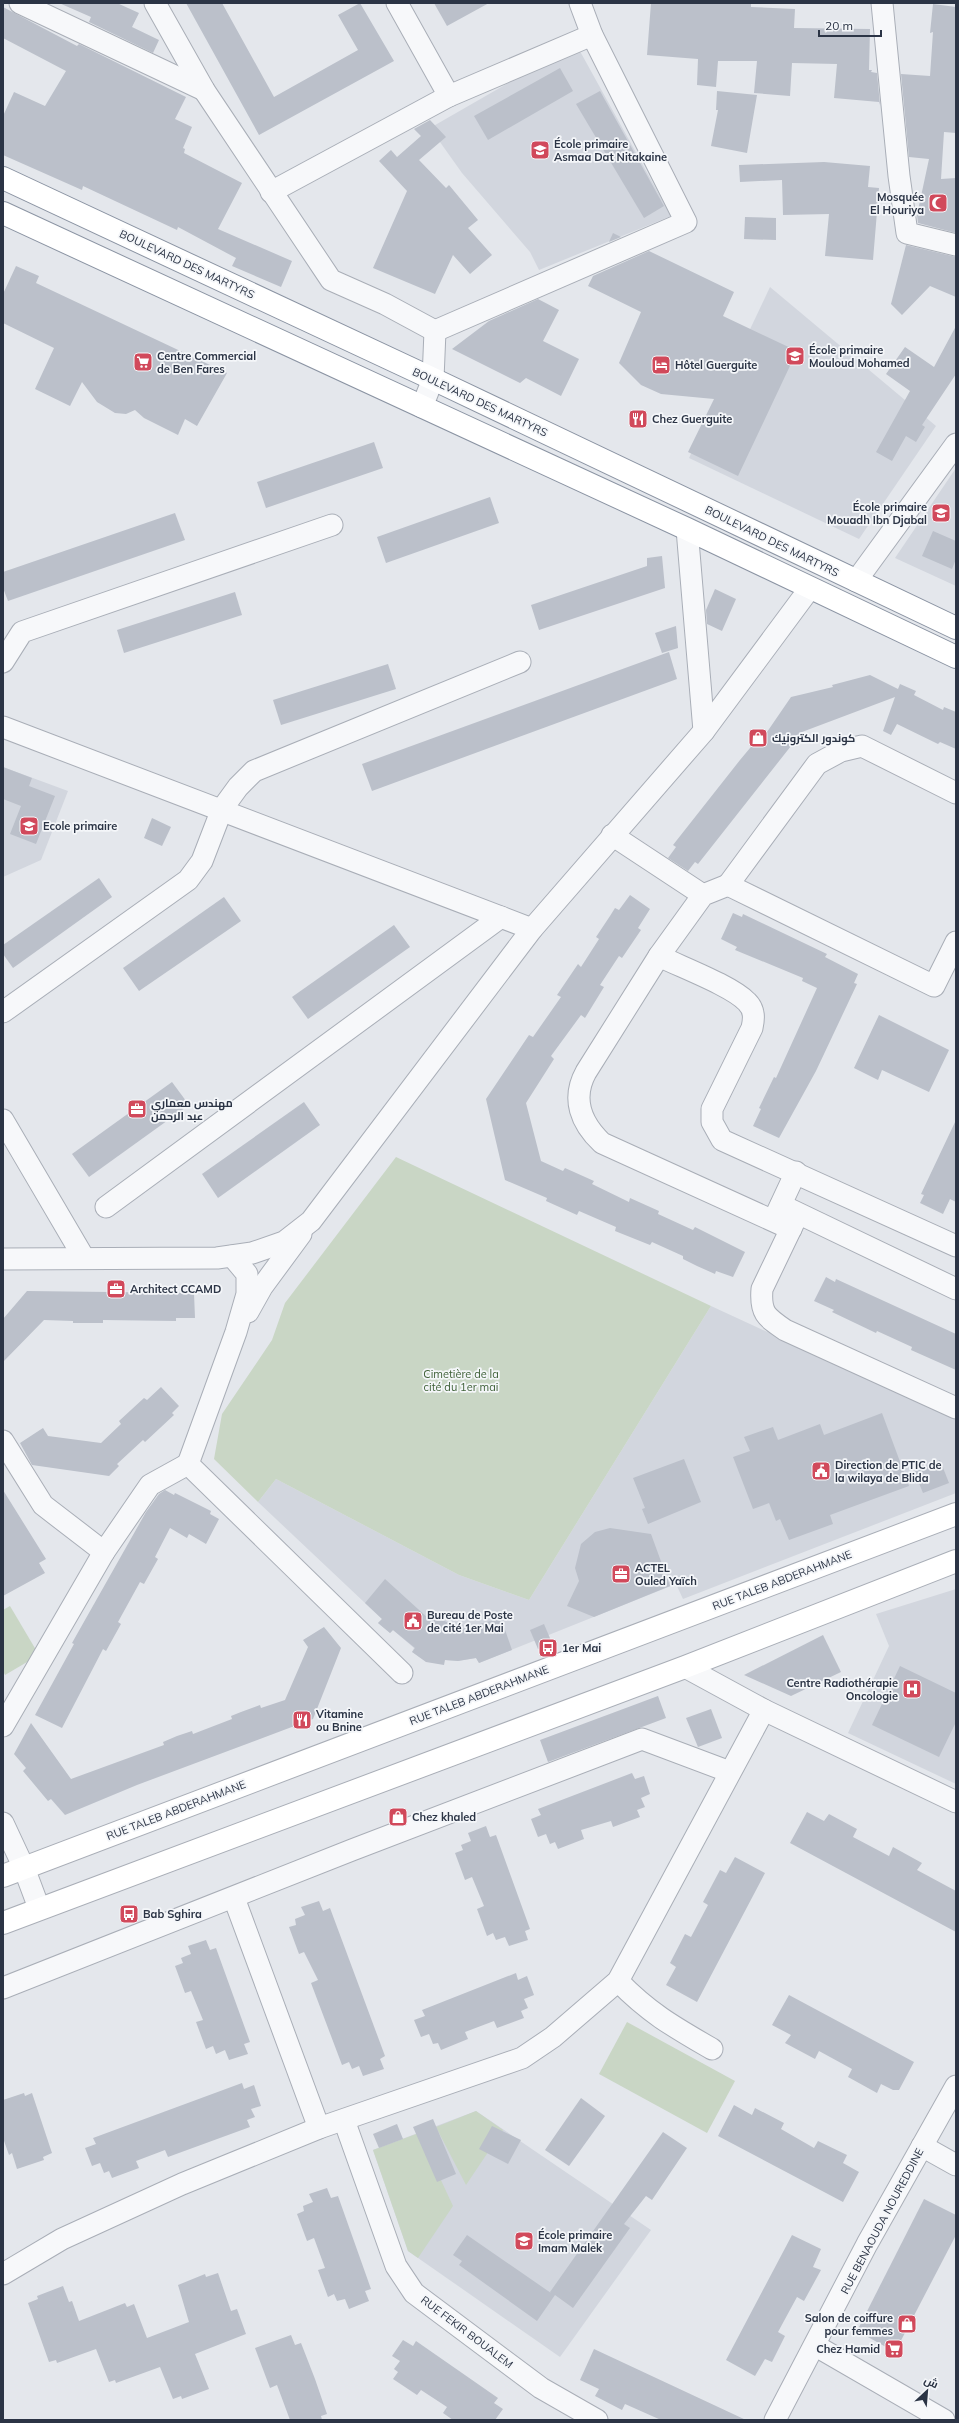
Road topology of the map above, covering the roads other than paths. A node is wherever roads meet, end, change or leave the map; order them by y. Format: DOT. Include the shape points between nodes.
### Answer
graph roads {
  1 [pos="20,3"];
  2 [pos="155,3"];
  3 [pos="397,3"];
  4 [pos="580,3"];
  5 [pos="882,3"];
  6 [pos="592,35"];
  7 [pos="204,90"];
  8 [pos="449,96"];
  9 [pos="3,178"];
  10 [pos="271,192"];
  11 [pos="3,213"];
  12 [pos="956,245"];
  13 [pos="435,331"];
  14 [pos="434,380"];
  15 [pos="422,407"];
  16 [pos="956,444"];
  17 [pos="332,525"];
  18 [pos="687,529"];
  19 [pos="856,581"];
  20 [pos="810,588"];
  21 [pos="956,628"];
  22 [pos="956,656"];
  23 [pos="3,662"];
  24 [pos="520,662"];
  25 [pos="3,727"];
  26 [pos="704,731"];
  27 [pos="956,793"];
  28 [pos="222,809"];
  29 [pos="612,835"];
  30 [pos="728,885"];
  31 [pos="703,895"];
  32 [pos="501,917"];
  33 [pos="532,929"];
  34 [pos="956,942"];
  35 [pos="659,956"];
  36 [pos="3,1012"];
  37 [pos="3,1120"];
  38 [pos="796,1172"];
  39 [pos="106,1207"];
  40 [pos="786,1217"];
  41 [pos="311,1221"];
  42 [pos="956,1246"];
  43 [pos="232,1256"];
  44 [pos="84,1258"];
  45 [pos="3,1259"];
  46 [pos="956,1289"];
  47 [pos="236,1332"];
  48 [pos="956,1408"];
  49 [pos="3,1441"];
  50 [pos="188,1464"];
  51 [pos="956,1514"];
  52 [pos="104,1552"];
  53 [pos="956,1561"];
  54 [pos="684,1667"];
  55 [pos="402,1672"];
  56 [pos="764,1710"];
  57 [pos="3,1726"];
  58 [pos="730,1772"];
  59 [pos="956,1802"];
  60 [pos="3,1823"];
  61 [pos="24,1868"];
  62 [pos="3,1876"];
  63 [pos="234,1898"];
  64 [pos="39,1908"];
  65 [pos="3,1923"];
  66 [pos="618,1981"];
  67 [pos="3,1988"];
  68 [pos="712,2049"];
  69 [pos="956,2086"];
  70 [pos="344,2120"];
  71 [pos="319,2128"];
  72 [pos="922,2146"];
  73 [pos="956,2164"];
  74 [pos="3,2274"];
  75 [pos="816,2346"];
  76 [pos="597,2420"];
  77 [pos="775,2420"];
  78 [pos="944,2420"];
  1 -- 7 [label="street"];
  2 -- 7 [label="street"];
  3 -- 8 [label="street"];
  4 -- 6 [label="street"];
  5 -- 12 [label="street" via="899,176 908,233"];
  6 -- 8 [label="street"];
  6 -- 13 [label="street" via="686,222"];
  7 -- 10 [label="street"];
  8 -- 10 [label="street"];
  9 -- 14 [label="main road, BOULEVARD DES MARTYRS"];
  10 -- 13 [label="street" via="331,280 385,304"];
  11 -- 15 [label="main road"];
  13 -- 14 [label="street"];
  14 -- 15 [label="street"];
  14 -- 19 [label="main road, BOULEVARD DES MARTYRS"];
  15 -- 18 [label="main road"];
  16 -- 19 [label="street"];
  17 -- 23 [label="street" via="22,632"];
  18 -- 20 [label="main road"];
  18 -- 26 [label="street"];
  19 -- 21 [label="main road, BOULEVARD DES MARTYRS"];
  20 -- 22 [label="main road"];
  20 -- 26 [label="street"];
  24 -- 28 [label="street" via="254,771"];
  25 -- 28 [label="street"];
  26 -- 29 [label="street"];
  27 -- 30 [label="street" via="862,746 841,751 817,764"];
  28 -- 32 [label="street"];
  28 -- 36 [label="street" via="202,860 188,880"];
  29 -- 31 [label="street"];
  29 -- 33 [label="street"];
  30 -- 31 [label="street"];
  30 -- 34 [label="street" via="934,986"];
  31 -- 35 [label="street"];
  32 -- 33 [label="street"];
  32 -- 39 [label="street"];
  33 -- 41 [label="street"];
  35 -- 38 [label="street" via="736,993 748,1003 754,1016 752,1028 712,1109 712,1122 722,1140"];
  35 -- 40 [label="street" via="582,1080 578,1106 582,1118 589,1131 602,1143"];
  37 -- 44 [label="street"];
  38 -- 40 [label="street"];
  38 -- 42 [label="street"];
  40 -- 46 [label="street"];
  40 -- 48 [label="street" via="762,1290 763,1312 785,1330"];
  41 -- 43 [label="street" via="284,1242 252,1253"];
  41 -- 47 [label="street" via="262,1287"];
  43 -- 44 [label="street"];
  43 -- 47 [label="street" via="247,1274 247,1294"];
  44 -- 45 [label="street"];
  47 -- 50 [label="street"];
  49 -- 52 [label="street" via="43,1505"];
  50 -- 52 [label="street" via="150,1485"];
  50 -- 55 [label="street"];
  51 -- 61 [label="main road, RUE TALEB ABDERAHMANE"];
  52 -- 57 [label="street"];
  53 -- 54 [label="main road"];
  54 -- 56 [label="street"];
  54 -- 64 [label="main road"];
  56 -- 58 [label="street"];
  56 -- 59 [label="street"];
  58 -- 63 [label="street" via="642,1739"];
  58 -- 66 [label="street"];
  60 -- 61 [label="street"];
  61 -- 62 [label="main road, RUE TALEB ABDERAHMANE"];
  61 -- 64 [label="street"];
  63 -- 67 [label="street"];
  63 -- 71 [label="street"];
  64 -- 65 [label="main road"];
  66 -- 68 [label="street" via="656,2016"];
  66 -- 70 [label="street" via="553,2037 522,2058"];
  69 -- 72 [label="street, RUE BENAOUDA NOUREDDINE"];
  70 -- 71 [label="street"];
  70 -- 76 [label="street, RUE FEKIR BOUALEM" via="396,2266 414,2293 541,2388"];
  71 -- 74 [label="street" via="127,2208 62,2239"];
  72 -- 73 [label="street"];
  72 -- 75 [label="street, RUE BENAOUDA NOUREDDINE" via="867,2244"];
  75 -- 77 [label="street, RUE BENAOUDA NOUREDDINE"];
  75 -- 78 [label="street"];
}
